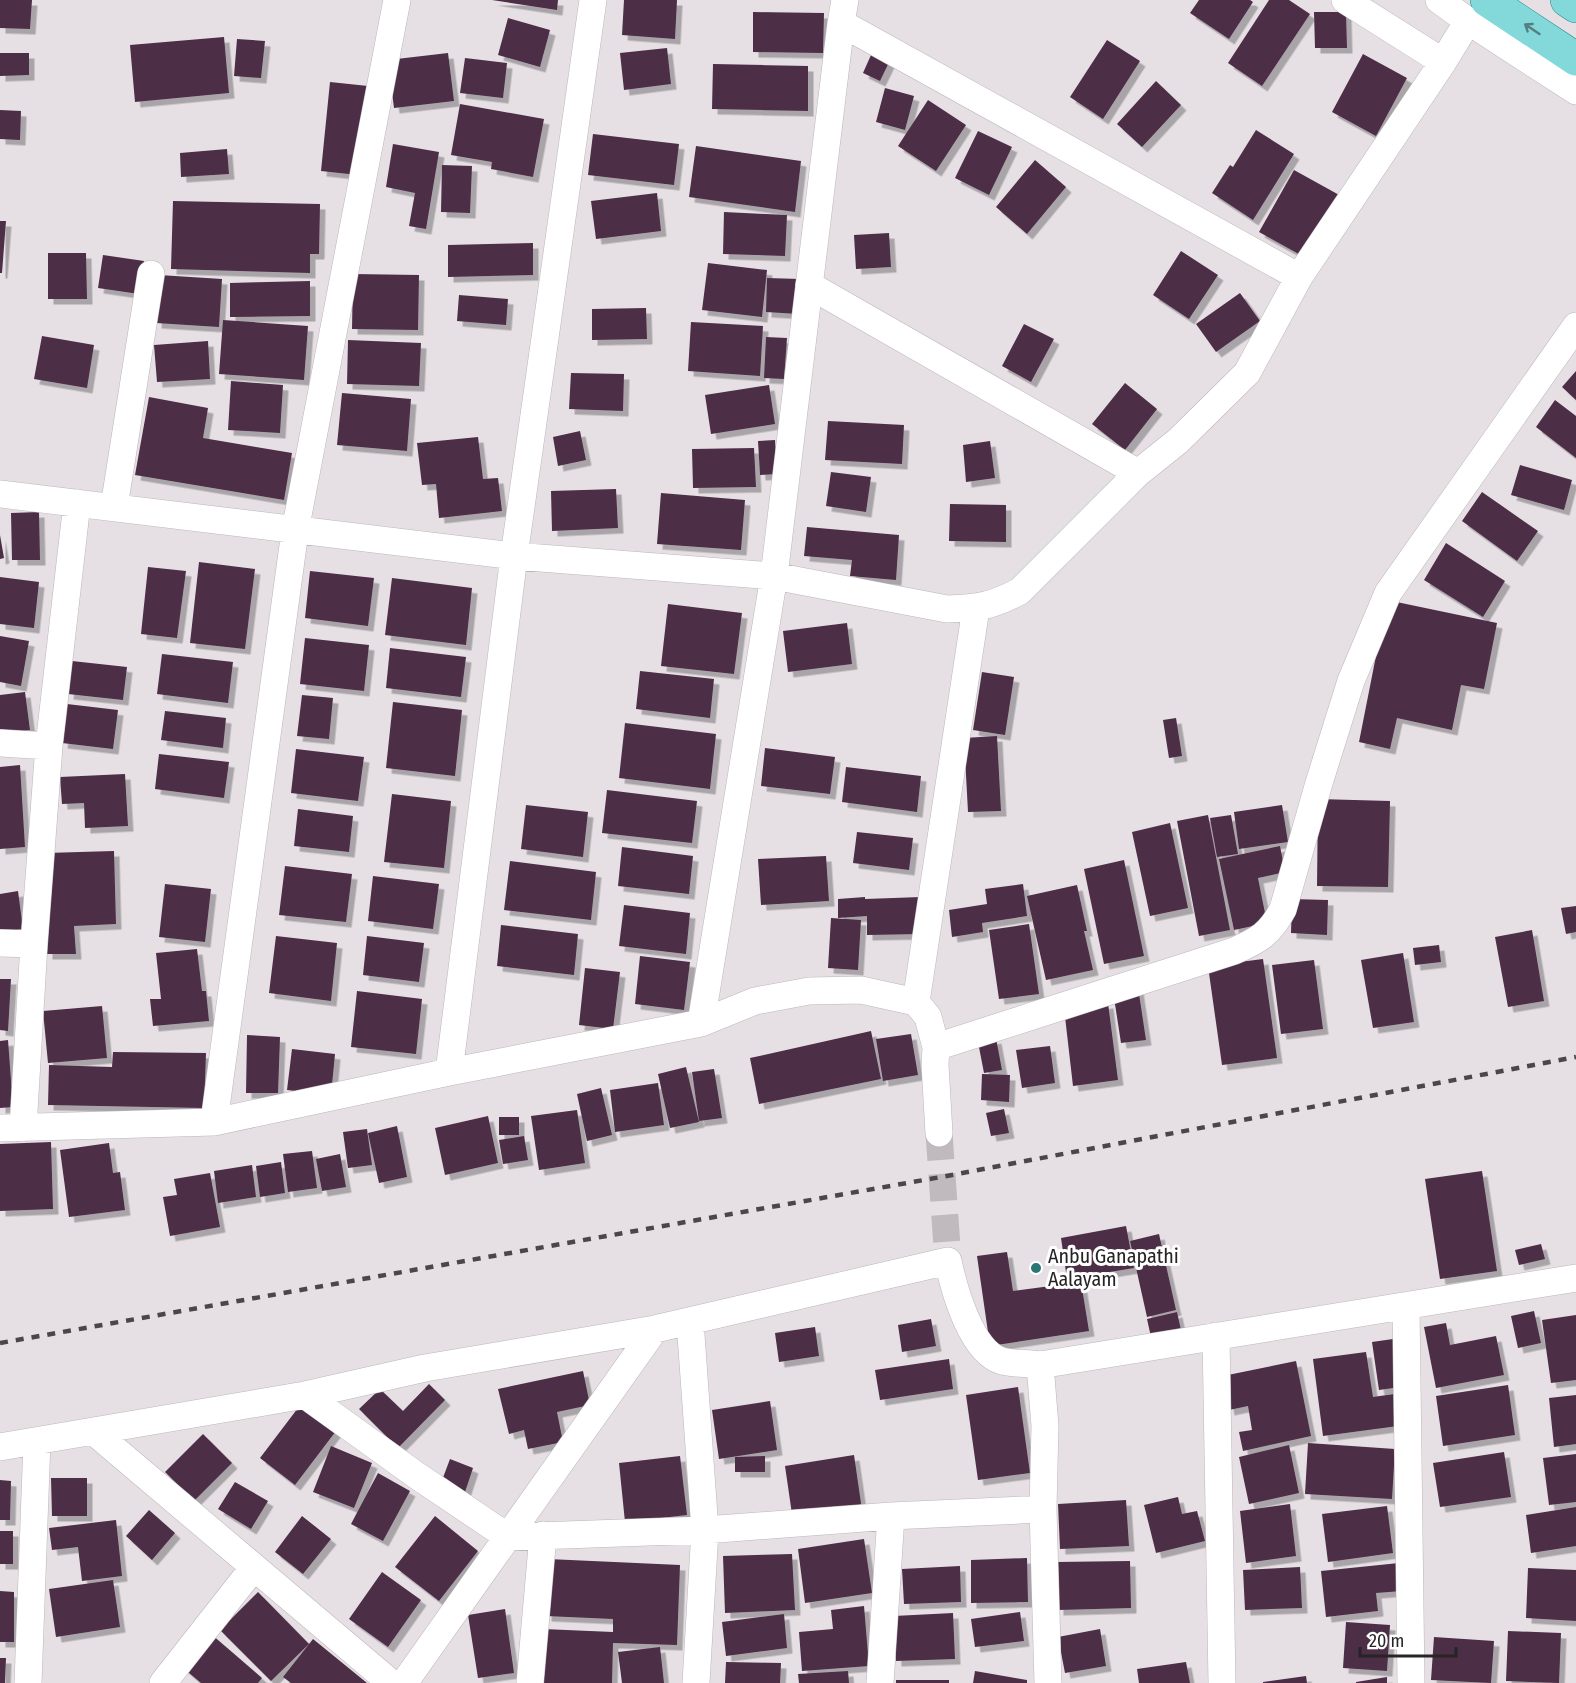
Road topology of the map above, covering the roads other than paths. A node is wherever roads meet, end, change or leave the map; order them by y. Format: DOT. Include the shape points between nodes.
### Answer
graph roads {
  1 [pos="397,0"];
  2 [pos="593,0"];
  3 [pos="1345,0"];
  4 [pos="1439,0"];
  5 [pos="1567,0"];
  6 [pos="1576,6"];
  7 [pos="1478,11"];
  8 [pos="843,12"];
  9 [pos="1576,59"];
  10 [pos="1443,62"];
  11 [pos="1576,91"];
  12 [pos="151,274"];
  13 [pos="1299,277"];
  14 [pos="809,285"];
  15 [pos="1576,326"];
  16 [pos="1138,473"];
  17 [pos="0,494"];
  18 [pos="77,502"];
  19 [pos="114,507"];
  20 [pos="295,531"];
  21 [pos="514,556"];
  22 [pos="774,576"];
  23 [pos="976,608"];
  24 [pos="0,744"];
  25 [pos="49,746"];
  26 [pos="0,943"];
  27 [pos="34,944"];
  28 [pos="916,1002"];
  29 [pos="701,1023"];
  30 [pos="936,1047"];
  31 [pos="449,1072"];
  32 [pos="214,1122"];
  33 [pos="11,1128"];
  34 [pos="939,1133"];
  35 [pos="1576,1278"];
  36 [pos="1406,1306"];
  37 [pos="690,1321"];
  38 [pos="655,1329"];
  39 [pos="1216,1336"];
  40 [pos="1040,1365"];
  41 [pos="305,1395"];
  42 [pos="93,1431"];
  43 [pos="37,1441"];
  44 [pos="0,1447"];
  45 [pos="1043,1509"];
  46 [pos="891,1516"];
  47 [pos="705,1530"];
  48 [pos="543,1535"];
  49 [pos="508,1537"];
  50 [pos="254,1567"];
  51 [pos="28,1683"];
  52 [pos="163,1683"];
  53 [pos="391,1683"];
  54 [pos="404,1683"];
  55 [pos="530,1683"];
  56 [pos="696,1683"];
  57 [pos="880,1683"];
  58 [pos="1048,1683"];
  59 [pos="1222,1683"];
  60 [pos="1411,1683"];
  1 -- 20 [label="street"];
  2 -- 21 [label="street"];
  3 -- 10 [label="street"];
  4 -- 7 [label="street"];
  5 -- 6 [label="main road"];
  9 -- 7 [label="main road, one-way"];
  7 -- 10 [label="street"];
  7 -- 11 [label="street"];
  8 -- 13 [label="street"];
  8 -- 14 [label="street"];
  10 -- 13 [label="street"];
  12 -- 19 [label="street"];
  13 -- 16 [label="street" via="1247,373 1178,441"];
  14 -- 16 [label="street"];
  14 -- 22 [label="street"];
  15 -- 30 [label="street" via="1388,593 1351,681 1275,925 1259,941 1234,951"];
  16 -- 23 [label="street" via="1020,591 998,603"];
  17 -- 18 [label="street"];
  18 -- 19 [label="street"];
  18 -- 25 [label="street"];
  19 -- 20 [label="street"];
  20 -- 21 [label="street"];
  20 -- 32 [label="street"];
  21 -- 22 [label="street"];
  21 -- 31 [label="street"];
  22 -- 23 [label="street" via="947,609"];
  22 -- 29 [label="street"];
  23 -- 28 [label="street"];
  24 -- 25 [label="street"];
  25 -- 27 [label="street"];
  26 -- 27 [label="street"];
  27 -- 33 [label="street"];
  28 -- 29 [label="street" via="861,990 809,991 755,1001"];
  28 -- 30 [label="street" via="928,1017"];
  29 -- 31 [label="street"];
  30 -- 34 [label="street"];
  31 -- 32 [label="street"];
  32 -- 33 [label="street"];
  35 -- 36 [label="street"];
  36 -- 39 [label="street"];
  36 -- 60 [label="street"];
  37 -- 38 [label="street"];
  37 -- 40 [label="street" via="948,1261 955,1292 980,1346 1000,1361"];
  37 -- 47 [label="street"];
  38 -- 41 [label="street" via="425,1368"];
  38 -- 49 [label="street"];
  39 -- 40 [label="street"];
  39 -- 59 [label="street"];
  40 -- 45 [label="street" via="1045,1426"];
  41 -- 42 [label="street"];
  41 -- 49 [label="street"];
  42 -- 43 [label="street"];
  42 -- 50 [label="street"];
  43 -- 44 [label="street"];
  43 -- 51 [label="street"];
  45 -- 46 [label="street"];
  45 -- 58 [label="street"];
  46 -- 47 [label="street"];
  46 -- 57 [label="street"];
  47 -- 48 [label="street"];
  47 -- 56 [label="street"];
  48 -- 49 [label="street"];
  48 -- 55 [label="street"];
  49 -- 54 [label="street"];
  50 -- 52 [label="street"];
  50 -- 53 [label="street"];
}
